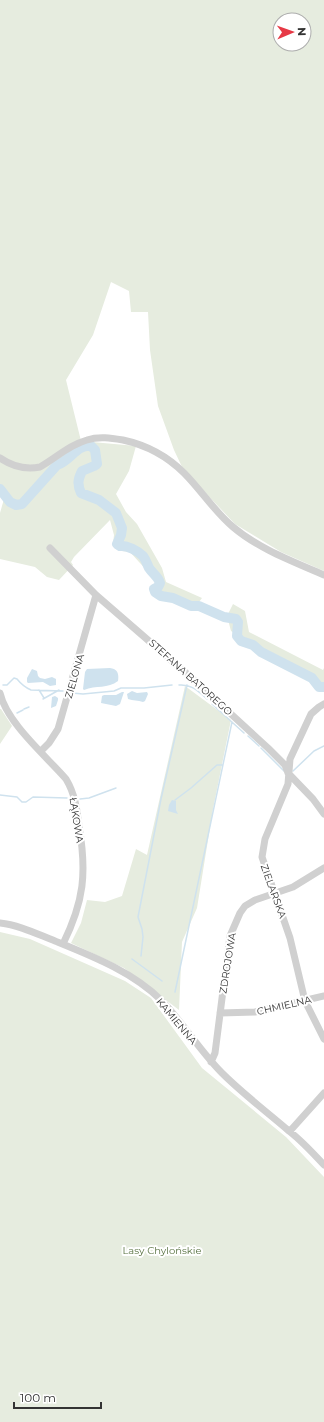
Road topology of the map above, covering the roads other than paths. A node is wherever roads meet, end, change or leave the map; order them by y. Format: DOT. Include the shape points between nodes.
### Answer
graph roads {
  1 [pos="0,458"];
  2 [pos="50,548"];
  3 [pos="324,575"];
  4 [pos="96,595"];
  5 [pos="0,693"];
  6 [pos="324,704"];
  7 [pos="41,751"];
  8 [pos="288,773"];
  9 [pos="324,814"];
  10 [pos="324,868"];
  11 [pos="275,894"];
  12 [pos="0,923"];
  13 [pos="63,944"];
  14 [pos="324,996"];
  15 [pos="305,1001"];
  16 [pos="220,1013"];
  17 [pos="324,1039"];
  18 [pos="210,1062"];
  19 [pos="324,1093"];
  20 [pos="290,1131"];
  21 [pos="324,1165"];
  1 -- 3 [label="street" via="18,467 32,468 40,467 88,439 108,438 138,443 160,454 182,471 218,512 243,535 282,557"];
  2 -- 4 [label="street, STEFANA BATOREGO"];
  4 -- 7 [label="street, ZIELONA" via="58,729"];
  4 -- 8 [label="street, STEFANA BATOREGO" via="235,718 285,766"];
  5 -- 7 [label="street, ŁĄKOWA" via="13,721"];
  6 -- 8 [label="street, ZIELARSKA" via="311,714 290,759"];
  7 -- 13 [label="street, ŁĄKOWA" via="66,779 72,790 80,833 84,877 82,891"];
  8 -- 9 [label="street, STEFANA BATOREGO"];
  8 -- 11 [label="street, ZIELARSKA" via="288,784 263,847 264,865"];
  10 -- 11 [label="street, ZDROJOWA" via="293,888"];
  11 -- 15 [label="street, ZIELARSKA" via="290,938"];
  11 -- 16 [label="street, ZDROJOWA" via="245,906 234,924 230,936"];
  12 -- 13 [label="street, KAMIENNA" via="31,931"];
  13 -- 18 [label="street, KAMIENNA" via="122,971 148,989 173,1013"];
  14 -- 15 [label="street, CHMIELNA"];
  15 -- 16 [label="street, CHMIELNA" via="255,1012"];
  15 -- 17 [label="street, ZIELARSKA"];
  16 -- 18 [label="street, ZDROJOWA" via="214,1053"];
  18 -- 20 [label="street, KAMIENNA"];
  19 -- 20 [label="street"];
  20 -- 21 [label="street, KAMIENNA"];
}
